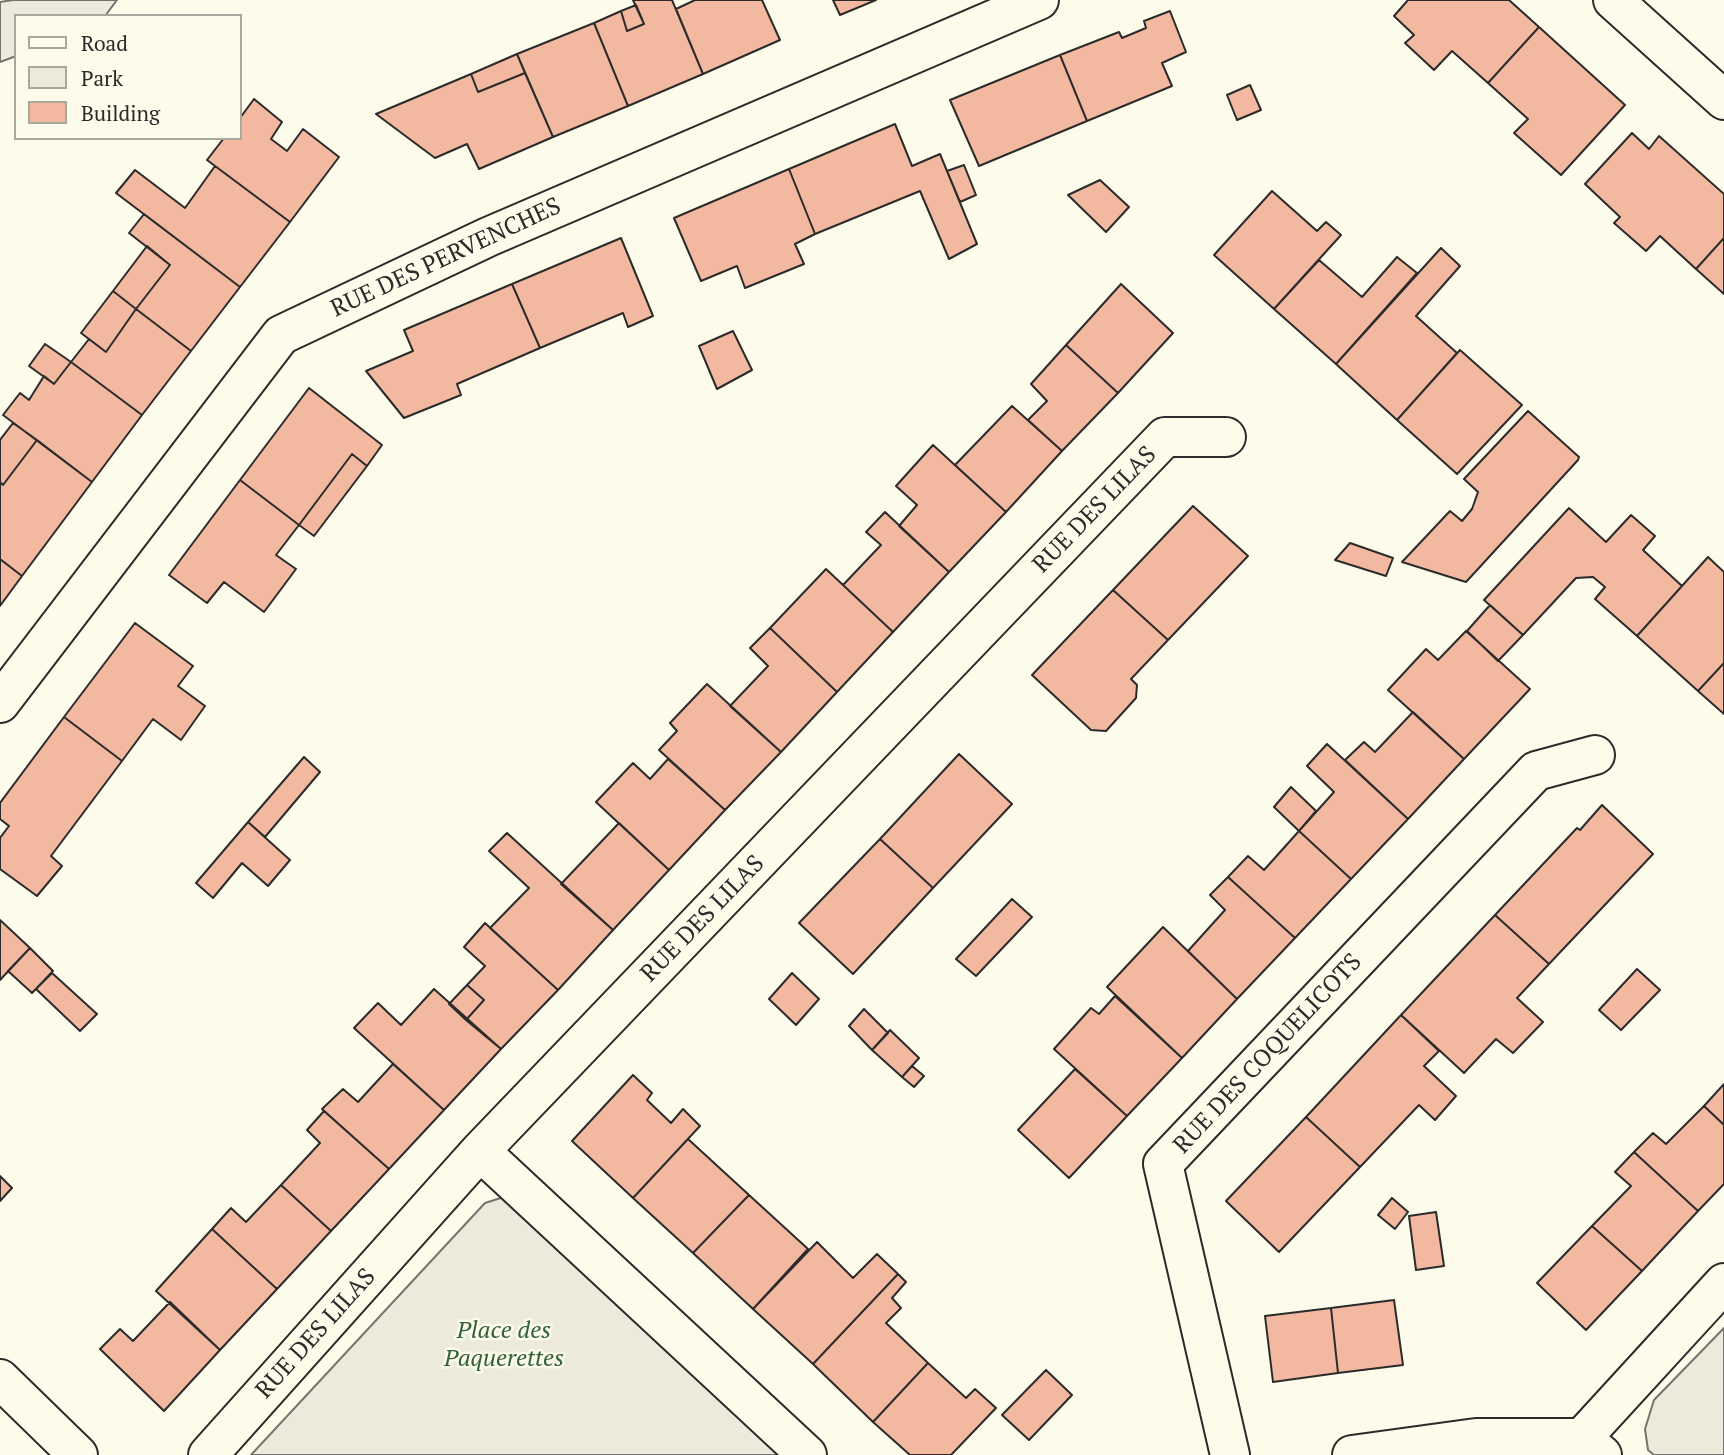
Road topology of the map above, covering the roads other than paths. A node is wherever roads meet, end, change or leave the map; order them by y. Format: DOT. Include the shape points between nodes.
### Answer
graph roads {
  1 [pos="1038,0"];
  2 [pos="1613,0"];
  3 [pos="1724,100"];
  4 [pos="1226,436"];
  5 [pos="0,703"];
  6 [pos="1595,755"];
  7 [pos="480,1151"];
  8 [pos="1724,1283"];
  9 [pos="0,1379"];
  10 [pos="1592,1446"];
  11 [pos="78,1455"];
  12 [pos="208,1455"];
  13 [pos="807,1455"];
  14 [pos="1230,1455"];
  15 [pos="1352,1455"];
  1 -- 5 [label="street, RUE DES PERVENCHES" via="488,237 281,335"];
  2 -- 3 [label="street"];
  4 -- 7 [label="street, RUE DES LILAS" via="1165,437"];
  6 -- 14 [label="street, RUE DES COQUELICOTS" via="1536,771 1163,1164"];
  7 -- 12 [label="street, RUE DES LILAS"];
  7 -- 13 [label="street"];
  8 -- 10 [label="street"];
  9 -- 11 [label="street"];
  10 -- 15 [label="street" via="1476,1438"];
}
